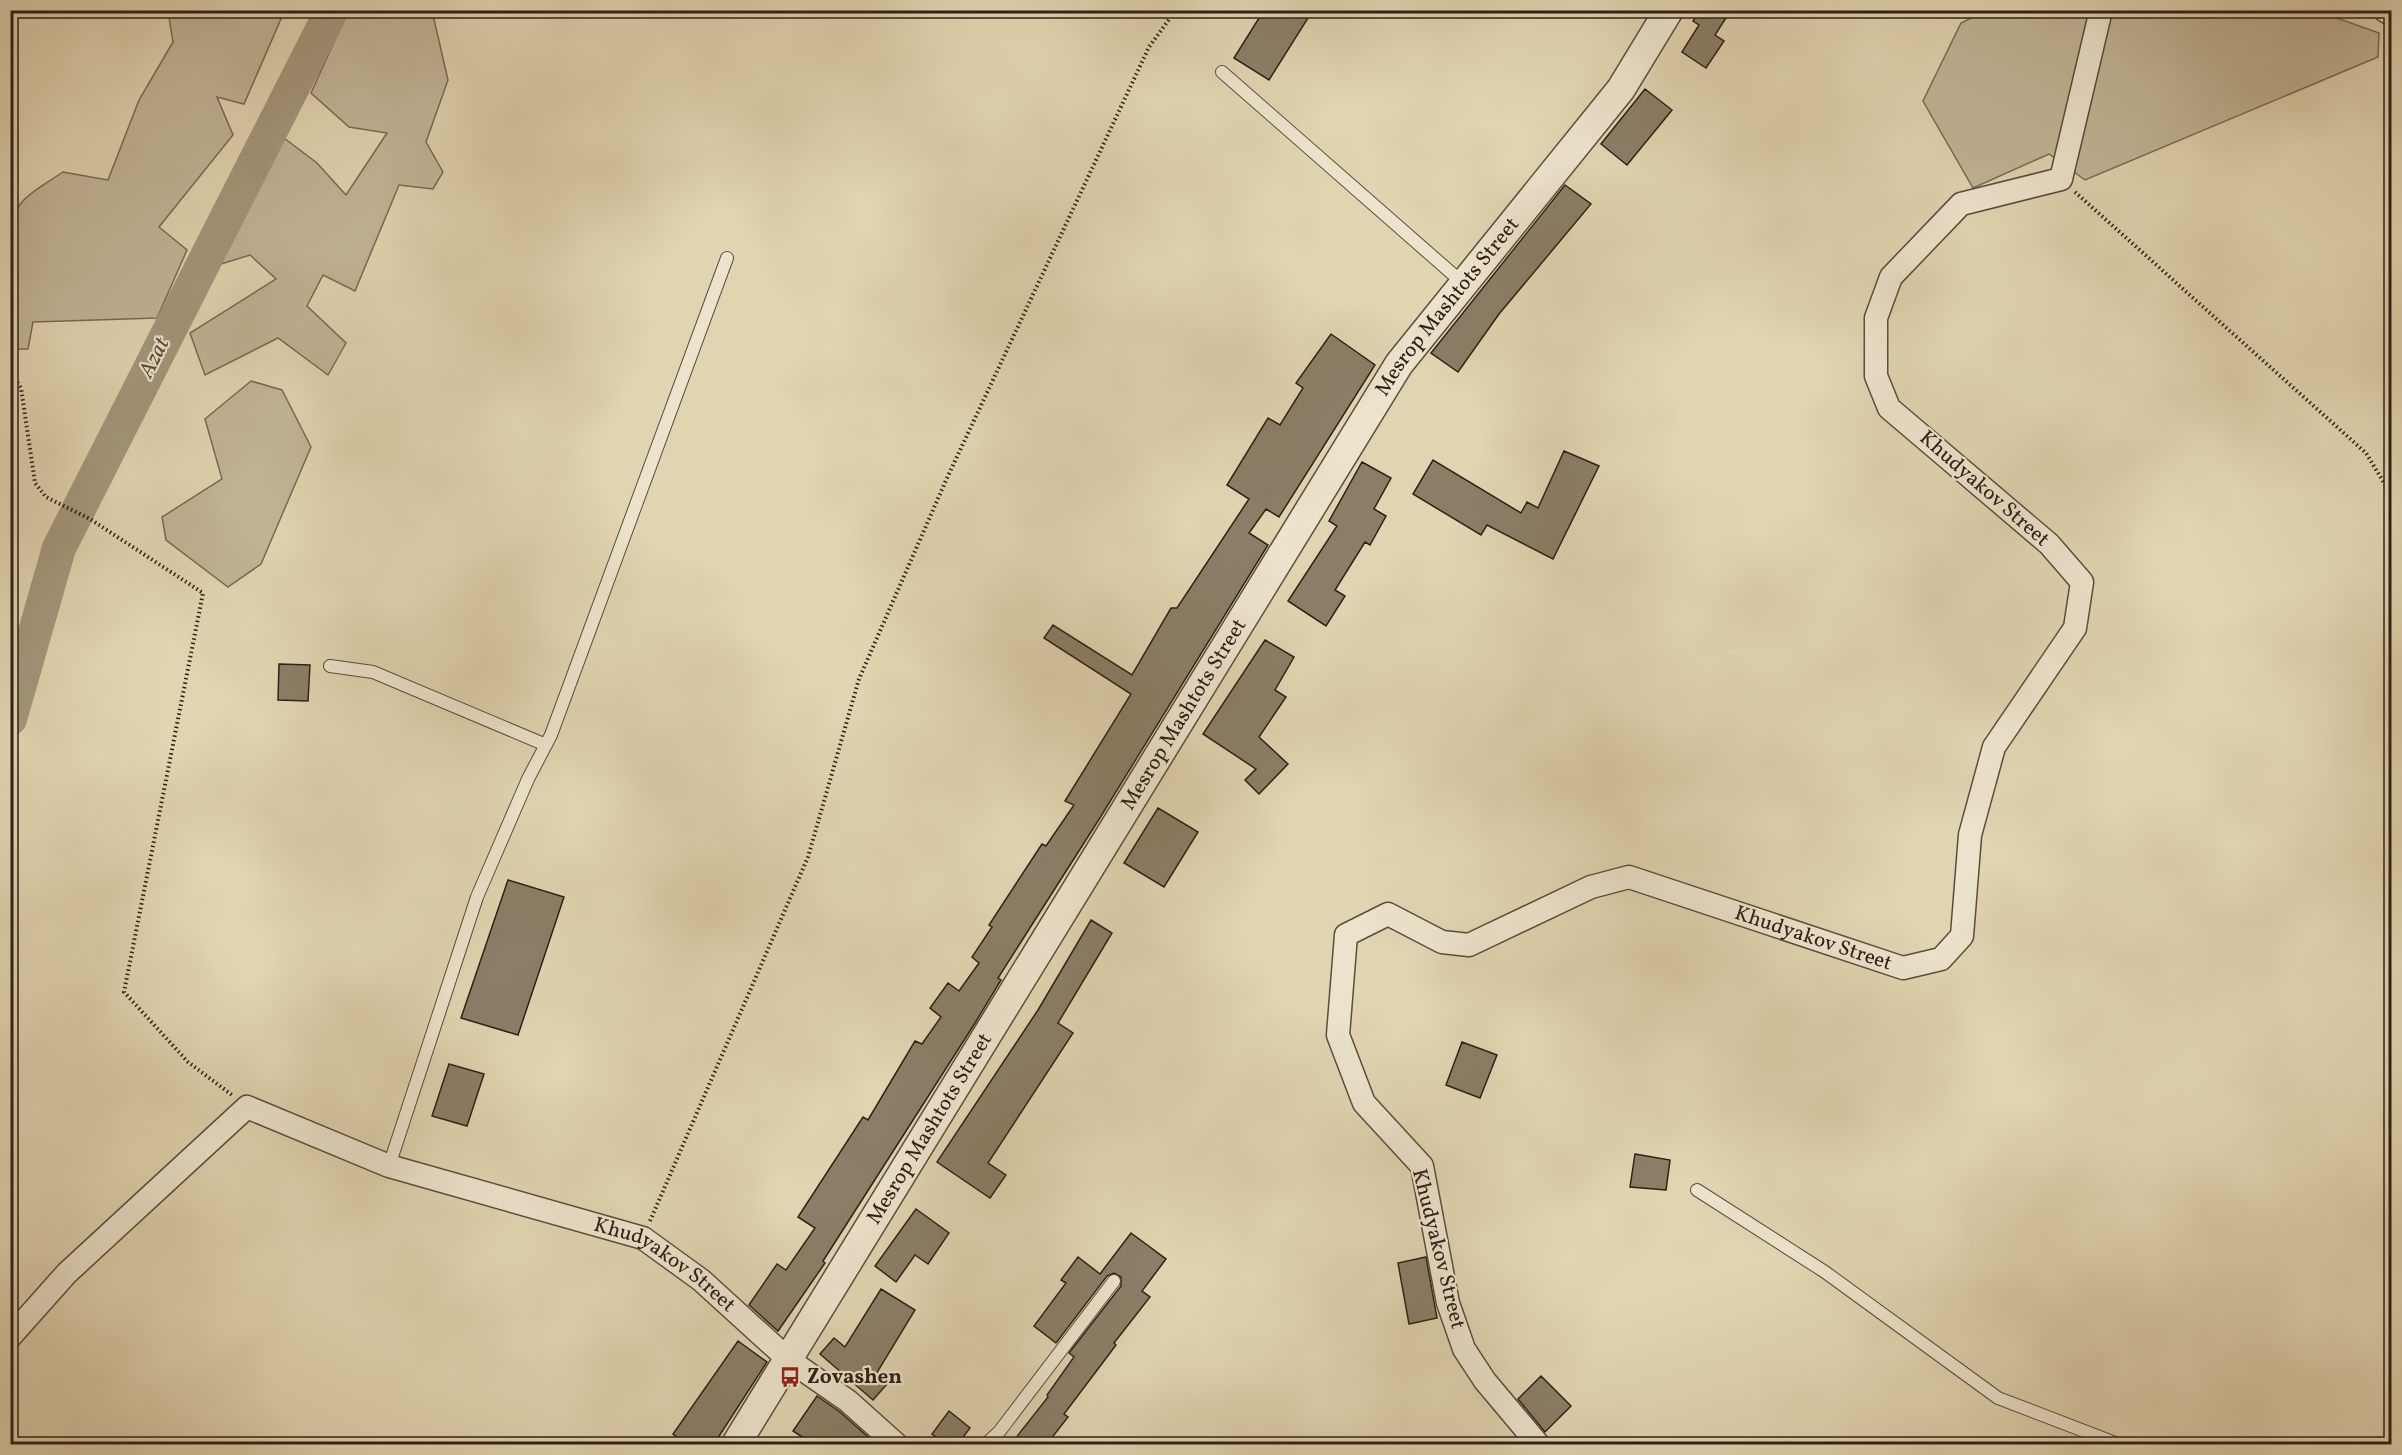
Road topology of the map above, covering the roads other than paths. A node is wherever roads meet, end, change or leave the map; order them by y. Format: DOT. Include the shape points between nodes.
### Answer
graph roads {
  1 [pos="1669,10"];
  2 [pos="2101,10"];
  3 [pos="2384,10"];
  4 [pos="2391,15"];
  5 [pos="1222,72"];
  6 [pos="727,258"];
  7 [pos="1464,284"];
  8 [pos="330,666"];
  9 [pos="546,745"];
  10 [pos="389,1166"];
  11 [pos="1697,1190"];
  12 [pos="1114,1281"];
  13 [pos="10,1337"];
  14 [pos="789,1360"];
  15 [pos="736,1444"];
  16 [pos="896,1444"];
  17 [pos="986,1444"];
  18 [pos="1538,1444"];
  19 [pos="2118,1444"];
  1 -- 7 [label="street, Mesrop Mashtots Street" via="1621,89"];
  2 -- 18 [label="street, Khudyakov Street" via="2061,179 1961,204 1891,276 1876,318 1876,376 1889,408 2049,544 2082,582 2075,628 1994,747 1970,836 1962,936 1941,959 1903,969 1629,877 1590,887 1469,945 1442,942 1388,914 1346,935 1338,1035 1364,1103 1422,1166 1448,1303 1464,1349 1485,1381"];
  3 -- 4 [label="street"];
  5 -- 7 [label="lane"];
  6 -- 9 [label="lane"];
  7 -- 14 [label="street, Mesrop Mashtots Street" via="1399,364"];
  8 -- 9 [label="lane" via="373,672"];
  9 -- 10 [label="lane" via="477,897"];
  10 -- 13 [label="street, Khudyakov Street" via="247,1107 67,1273"];
  10 -- 14 [label="street, Khudyakov Street" via="643,1238 702,1280"];
  11 -- 19 [label="lane" via="1825,1272 1998,1398"];
  12 -- 17 [label="lane"];
  14 -- 15 [label="street, Mesrop Mashtots Street"];
  14 -- 16 [label="street, Khudyakov Street" via="848,1401"];
}
